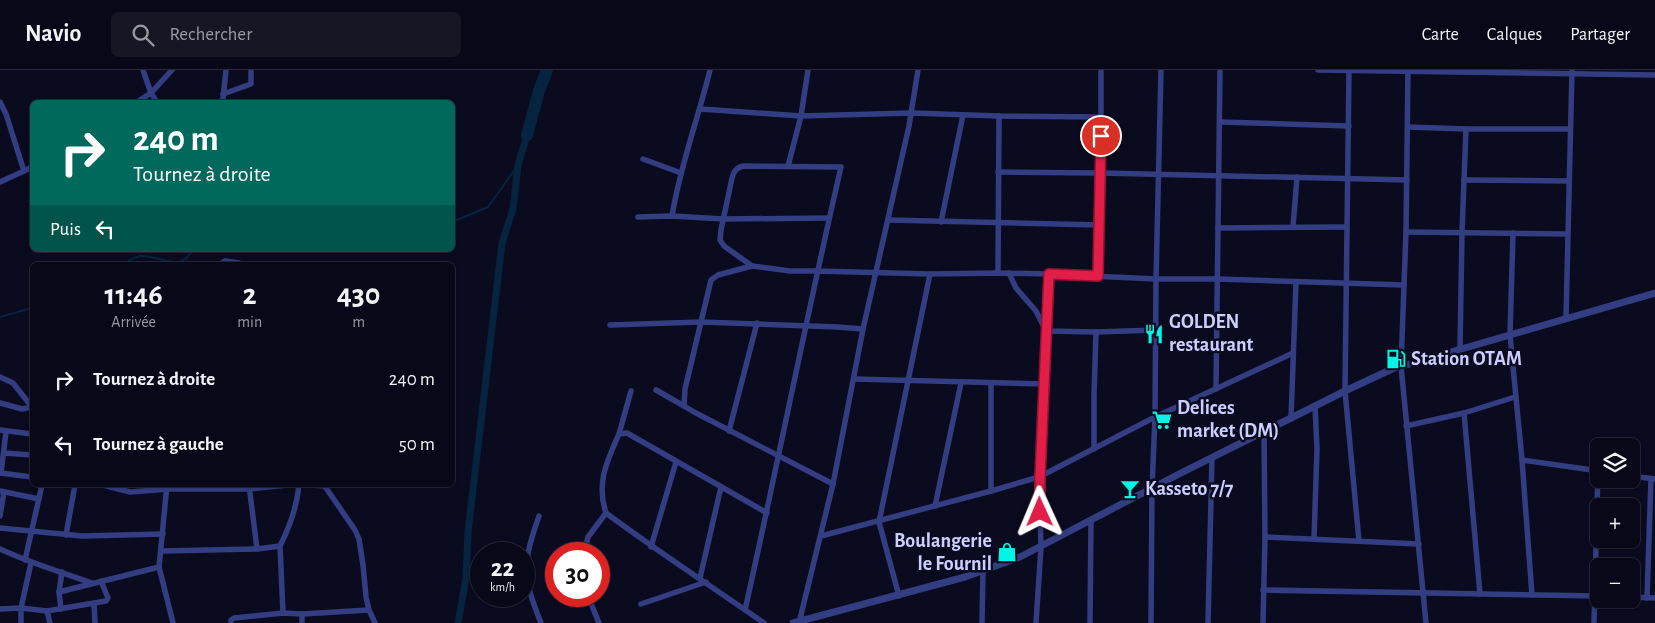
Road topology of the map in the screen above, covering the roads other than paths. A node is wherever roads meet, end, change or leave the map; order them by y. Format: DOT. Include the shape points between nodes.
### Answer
graph roads {
  1 [pos="143,70"];
  2 [pos="172,70"];
  3 [pos="226,70"];
  4 [pos="251,70"];
  5 [pos="710,70"];
  6 [pos="808,70"];
  7 [pos="918,70"];
  8 [pos="1101,70"];
  9 [pos="1161,70"];
  10 [pos="1220,70"];
  11 [pos="1318,70"];
  12 [pos="1349,70"];
  13 [pos="1408,70"];
  14 [pos="1572,72"];
  15 [pos="1634,72"];
  16 [pos="1655,75"];
  17 [pos="151,93"];
  18 [pos="223,94"];
  19 [pos="140,100"];
  20 [pos="155,100"];
  21 [pos="222,100"];
  22 [pos="0,102"];
  23 [pos="701,109"];
  24 [pos="912,113"];
  25 [pos="962,115"];
  26 [pos="802,116"];
  27 [pos="999,116"];
  28 [pos="1101,118"];
  29 [pos="1220,122"];
  30 [pos="1349,126"];
  31 [pos="1408,127"];
  32 [pos="1466,129"];
  33 [pos="1570,129"];
  34 [pos="643,159"];
  35 [pos="788,166"];
  36 [pos="30,168"];
  37 [pos="24,171"];
  38 [pos="998,172"];
  39 [pos="1101,172"];
  40 [pos="681,173"];
  41 [pos="1159,175"];
  42 [pos="1218,175"];
  43 [pos="1296,177"];
  44 [pos="1347,179"];
  45 [pos="1407,180"];
  46 [pos="1464,180"];
  47 [pos="1569,181"];
  48 [pos="0,182"];
  49 [pos="672,216"];
  50 [pos="638,217"];
  51 [pos="829,218"];
  52 [pos="724,219"];
  53 [pos="888,220"];
  54 [pos="941,222"];
  55 [pos="998,223"];
  56 [pos="1098,225"];
  57 [pos="1294,227"];
  58 [pos="1346,227"];
  59 [pos="1218,228"];
  60 [pos="1406,232"];
  61 [pos="1462,232"];
  62 [pos="1513,233"];
  63 [pos="1567,234"];
  64 [pos="752,266"];
  65 [pos="817,271"];
  66 [pos="876,272"];
  67 [pos="998,273"];
  68 [pos="1009,273"];
  69 [pos="930,274"];
  70 [pos="1049,274"];
  71 [pos="1098,276"];
  72 [pos="1218,278"];
  73 [pos="1156,279"];
  74 [pos="1296,282"];
  75 [pos="1346,284"];
  76 [pos="1404,285"];
  77 [pos="1655,293"];
  78 [pos="1566,318"];
  79 [pos="701,322"];
  80 [pos="757,323"];
  81 [pos="610,325"];
  82 [pos="806,325"];
  83 [pos="863,329"];
  84 [pos="1156,330"];
  85 [pos="1046,331"];
  86 [pos="1096,332"];
  87 [pos="1510,334"];
  88 [pos="1460,349"];
  89 [pos="1293,353"];
  90 [pos="1401,366"];
  91 [pos="0,377"];
  92 [pos="854,380"];
  93 [pos="908,381"];
  94 [pos="961,383"];
  95 [pos="991,384"];
  96 [pos="1044,384"];
  97 [pos="1216,389"];
  98 [pos="656,390"];
  99 [pos="631,391"];
  100 [pos="1345,391"];
  101 [pos="1516,396"];
  102 [pos="0,403"];
  103 [pos="30,404"];
  104 [pos="684,406"];
  105 [pos="1315,406"];
  106 [pos="30,407"];
  107 [pos="1464,413"];
  108 [pos="1155,417"];
  109 [pos="1291,419"];
  110 [pos="1406,426"];
  111 [pos="3,431"];
  112 [pos="729,431"];
  113 [pos="1264,432"];
  114 [pos="30,434"];
  115 [pos="619,434"];
  116 [pos="1094,449"];
  117 [pos="4,453"];
  118 [pos="30,455"];
  119 [pos="779,456"];
  120 [pos="1212,458"];
  121 [pos="1522,460"];
  122 [pos="676,462"];
  123 [pos="1590,470"];
  124 [pos="0,473"];
  125 [pos="30,477"];
  126 [pos="1040,477"];
  127 [pos="1640,477"];
  128 [pos="1653,479"];
  129 [pos="833,484"];
  130 [pos="42,487"];
  131 [pos="75,487"];
  132 [pos="111,487"];
  133 [pos="167,487"];
  134 [pos="249,487"];
  135 [pos="299,487"];
  136 [pos="325,487"];
  137 [pos="721,487"];
  138 [pos="1599,488"];
  139 [pos="1152,489"];
  140 [pos="2,491"];
  141 [pos="991,491"];
  142 [pos="39,499"];
  143 [pos="935,506"];
  144 [pos="606,512"];
  145 [pos="767,513"];
  146 [pos="0,516"];
  147 [pos="539,516"];
  148 [pos="1091,520"];
  149 [pos="878,522"];
  150 [pos="0,528"];
  151 [pos="32,532"];
  152 [pos="163,534"];
  153 [pos="1652,534"];
  154 [pos="66,535"];
  155 [pos="821,536"];
  156 [pos="1265,537"];
  157 [pos="1314,539"];
  158 [pos="1359,541"];
  159 [pos="587,542"];
  160 [pos="1419,544"];
  161 [pos="280,546"];
  162 [pos="651,547"];
  163 [pos="1040,547"];
  164 [pos="0,549"];
  165 [pos="257,549"];
  166 [pos="161,551"];
  167 [pos="1598,558"];
  168 [pos="28,562"];
  169 [pos="159,567"];
  170 [pos="983,571"];
  171 [pos="62,572"];
  172 [pos="700,578"];
  173 [pos="102,581"];
  174 [pos="706,582"];
  175 [pos="92,583"];
  176 [pos="1264,590"];
  177 [pos="59,592"];
  178 [pos="1424,593"];
  179 [pos="1480,594"];
  180 [pos="1532,595"];
  181 [pos="899,596"];
  182 [pos="1590,596"];
  183 [pos="1640,598"];
  184 [pos="1647,598"];
  185 [pos="1655,598"];
  186 [pos="94,604"];
  187 [pos="640,604"];
  188 [pos="592,607"];
  189 [pos="21,608"];
  190 [pos="1596,608"];
  191 [pos="0,609"];
  192 [pos="61,609"];
  193 [pos="369,610"];
  194 [pos="745,610"];
  195 [pos="47,611"];
  196 [pos="283,613"];
  197 [pos="302,614"];
  198 [pos="798,622"];
  199 [pos="21,623"];
  200 [pos="50,623"];
  201 [pos="95,623"];
  202 [pos="173,623"];
  203 [pos="231,623"];
  204 [pos="302,623"];
  205 [pos="375,623"];
  206 [pos="541,623"];
  207 [pos="599,623"];
  208 [pos="764,623"];
  209 [pos="982,623"];
  210 [pos="1036,623"];
  211 [pos="1090,623"];
  212 [pos="1151,623"];
  213 [pos="1208,623"];
  214 [pos="1263,623"];
  215 [pos="1426,623"];
  216 [pos="1594,623"];
  1 -- 17 [label="street"];
  2 -- 17 [label="street"];
  3 -- 18 [label="street"];
  4 -- 18 [label="street" via="251,84"];
  5 -- 23 [label="street"];
  6 -- 26 [label="street"];
  7 -- 24 [label="street"];
  8 -- 28 [label="street"];
  9 -- 41 [label="street"];
  10 -- 29 [label="street"];
  11 -- 12 [label="street"];
  12 -- 13 [label="street"];
  12 -- 30 [label="street"];
  13 -- 14 [label="street"];
  13 -- 31 [label="street"];
  14 -- 15 [label="street"];
  14 -- 33 [label="street"];
  15 -- 16 [label="street"];
  17 -- 19 [label="street"];
  17 -- 20 [label="street"];
  18 -- 21 [label="street"];
  22 -- 37 [label="street"];
  23 -- 26 [label="street"];
  23 -- 40 [label="street"];
  24 -- 25 [label="street"];
  24 -- 26 [label="street"];
  24 -- 53 [label="street"];
  25 -- 27 [label="street"];
  25 -- 54 [label="street"];
  26 -- 35 [label="street"];
  27 -- 28 [label="street"];
  27 -- 38 [label="street"];
  28 -- 39 [label="street"];
  29 -- 30 [label="street"];
  29 -- 42 [label="street"];
  30 -- 44 [label="street"];
  31 -- 32 [label="street"];
  31 -- 45 [label="street"];
  32 -- 33 [label="street"];
  32 -- 46 [label="street"];
  33 -- 47 [label="street"];
  34 -- 40 [label="street"];
  35 -- 51 [label="street" via="841,167"];
  35 -- 52 [label="street" via="738,168 732,178"];
  36 -- 37 [label="street"];
  37 -- 48 [label="street"];
  38 -- 39 [label="street"];
  38 -- 55 [label="street"];
  39 -- 41 [label="street"];
  39 -- 56 [label="street"];
  40 -- 49 [label="street"];
  41 -- 42 [label="street"];
  41 -- 73 [label="street"];
  42 -- 43 [label="street"];
  42 -- 59 [label="street"];
  43 -- 44 [label="street"];
  43 -- 57 [label="street"];
  44 -- 45 [label="street"];
  44 -- 58 [label="street"];
  45 -- 60 [label="street"];
  46 -- 47 [label="street"];
  46 -- 61 [label="street"];
  47 -- 63 [label="street"];
  49 -- 50 [label="street"];
  49 -- 52 [label="street"];
  51 -- 52 [label="street"];
  51 -- 65 [label="street"];
  52 -- 64 [label="street" via="720,240"];
  53 -- 54 [label="street"];
  53 -- 66 [label="street"];
  54 -- 55 [label="street"];
  55 -- 56 [label="street"];
  55 -- 67 [label="street"];
  56 -- 71 [label="street"];
  57 -- 58 [label="street"];
  57 -- 59 [label="street"];
  58 -- 75 [label="street"];
  59 -- 72 [label="street"];
  60 -- 61 [label="street"];
  60 -- 76 [label="street"];
  61 -- 62 [label="street"];
  61 -- 88 [label="street"];
  62 -- 63 [label="street"];
  62 -- 87 [label="street"];
  63 -- 78 [label="street"];
  64 -- 65 [label="street"];
  64 -- 79 [label="street" via="711,280"];
  65 -- 66 [label="street"];
  65 -- 82 [label="street"];
  66 -- 69 [label="street"];
  66 -- 83 [label="street"];
  67 -- 68 [label="street"];
  67 -- 69 [label="street"];
  68 -- 70 [label="street"];
  68 -- 85 [label="street"];
  69 -- 93 [label="street"];
  70 -- 71 [label="street"];
  70 -- 85 [label="street"];
  71 -- 73 [label="street"];
  72 -- 73 [label="street"];
  72 -- 74 [label="street"];
  72 -- 97 [label="street"];
  73 -- 84 [label="street"];
  74 -- 75 [label="street"];
  74 -- 89 [label="street"];
  75 -- 76 [label="street"];
  75 -- 100 [label="street"];
  76 -- 90 [label="street"];
  77 -- 78 [label="street"];
  78 -- 87 [label="street"];
  79 -- 80 [label="street"];
  79 -- 81 [label="street"];
  79 -- 104 [label="street"];
  80 -- 82 [label="street"];
  80 -- 112 [label="street"];
  82 -- 83 [label="street"];
  82 -- 119 [label="street"];
  83 -- 92 [label="street"];
  84 -- 86 [label="street"];
  84 -- 108 [label="street"];
  85 -- 86 [label="street"];
  85 -- 96 [label="street"];
  86 -- 116 [label="street"];
  87 -- 88 [label="street"];
  87 -- 101 [label="street"];
  88 -- 90 [label="street"];
  89 -- 97 [label="street"];
  89 -- 109 [label="street"];
  90 -- 100 [label="street"];
  90 -- 110 [label="street"];
  91 -- 103 [label="street" via="14,383"];
  92 -- 93 [label="street"];
  92 -- 129 [label="street"];
  93 -- 94 [label="street"];
  93 -- 149 [label="street"];
  94 -- 95 [label="street"];
  94 -- 143 [label="street"];
  95 -- 96 [label="street"];
  95 -- 141 [label="street"];
  96 -- 126 [label="street"];
  97 -- 108 [label="street"];
  98 -- 104 [label="street"];
  99 -- 115 [label="street"];
  100 -- 105 [label="street"];
  100 -- 158 [label="street"];
  101 -- 107 [label="street"];
  101 -- 121 [label="street"];
  102 -- 106 [label="street"];
  104 -- 112 [label="street"];
  105 -- 109 [label="street"];
  105 -- 157 [label="street"];
  107 -- 110 [label="street"];
  107 -- 179 [label="street"];
  108 -- 116 [label="street"];
  108 -- 139 [label="street"];
  109 -- 113 [label="street"];
  110 -- 160 [label="street"];
  111 -- 114 [label="street"];
  111 -- 117 [label="street"];
  112 -- 119 [label="street"];
  113 -- 120 [label="street"];
  113 -- 156 [label="street"];
  115 -- 122 [label="street" via="632,436"];
  115 -- 144 [label="street" via="607,461 601,487"];
  116 -- 126 [label="street"];
  117 -- 118 [label="street"];
  117 -- 124 [label="street"];
  119 -- 129 [label="street"];
  119 -- 145 [label="street"];
  120 -- 139 [label="street"];
  120 -- 213 [label="street"];
  121 -- 123 [label="street"];
  121 -- 180 [label="street"];
  122 -- 137 [label="street"];
  122 -- 162 [label="street"];
  124 -- 125 [label="street"];
  126 -- 141 [label="street"];
  126 -- 163 [label="street"];
  127 -- 128 [label="street"];
  128 -- 153 [label="street"];
  129 -- 155 [label="street"];
  130 -- 142 [label="street"];
  131 -- 154 [label="street"];
  132 -- 133 [label="street" via="130,492"];
  133 -- 134 [label="street"];
  133 -- 152 [label="street"];
  134 -- 165 [label="street"];
  135 -- 161 [label="street" via="293,517"];
  136 -- 193 [label="street" via="359,539"];
  137 -- 145 [label="street"];
  137 -- 172 [label="street"];
  138 -- 167 [label="street"];
  139 -- 148 [label="street"];
  139 -- 212 [label="street"];
  140 -- 142 [label="street"];
  140 -- 146 [label="street"];
  141 -- 143 [label="street"];
  142 -- 151 [label="street"];
  143 -- 149 [label="street"];
  144 -- 159 [label="street"];
  144 -- 162 [label="street"];
  145 -- 194 [label="street"];
  147 -- 206 [label="street" via="526,563"];
  148 -- 163 [label="street"];
  148 -- 211 [label="street"];
  149 -- 155 [label="street"];
  149 -- 181 [label="street"];
  150 -- 151 [label="street"];
  151 -- 154 [label="street"];
  151 -- 168 [label="street"];
  152 -- 154 [label="street"];
  152 -- 166 [label="street"];
  153 -- 184 [label="street"];
  155 -- 198 [label="street"];
  156 -- 157 [label="street"];
  156 -- 176 [label="street"];
  157 -- 158 [label="street"];
  158 -- 160 [label="street"];
  160 -- 178 [label="street"];
  161 -- 165 [label="street"];
  161 -- 196 [label="street"];
  162 -- 172 [label="street"];
  163 -- 170 [label="street"];
  163 -- 210 [label="street"];
  164 -- 168 [label="street"];
  165 -- 166 [label="street"];
  166 -- 169 [label="street"];
  168 -- 171 [label="street"];
  168 -- 189 [label="street"];
  169 -- 173 [label="street"];
  169 -- 202 [label="street"];
  170 -- 181 [label="street"];
  170 -- 209 [label="street"];
  171 -- 175 [label="street"];
  171 -- 177 [label="street"];
  172 -- 174 [label="street"];
  173 -- 175 [label="street"];
  173 -- 186 [label="street" via="108,600"];
  174 -- 187 [label="street"];
  174 -- 194 [label="street"];
  175 -- 177 [label="street"];
  176 -- 178 [label="street"];
  176 -- 214 [label="street"];
  177 -- 192 [label="street"];
  178 -- 179 [label="street"];
  178 -- 215 [label="street"];
  179 -- 180 [label="street"];
  180 -- 182 [label="street"];
  181 -- 198 [label="street"];
  183 -- 184 [label="street"];
  184 -- 185 [label="street"];
  186 -- 192 [label="street"];
  186 -- 201 [label="street"];
  188 -- 207 [label="street"];
  189 -- 191 [label="street"];
  189 -- 195 [label="street"];
  189 -- 199 [label="street"];
  190 -- 216 [label="street"];
  192 -- 195 [label="street"];
  193 -- 197 [label="street"];
  193 -- 205 [label="street"];
  194 -- 208 [label="street"];
  195 -- 200 [label="street"];
  196 -- 197 [label="street"];
  196 -- 203 [label="street" via="234,618"];
  197 -- 204 [label="street"];
}
